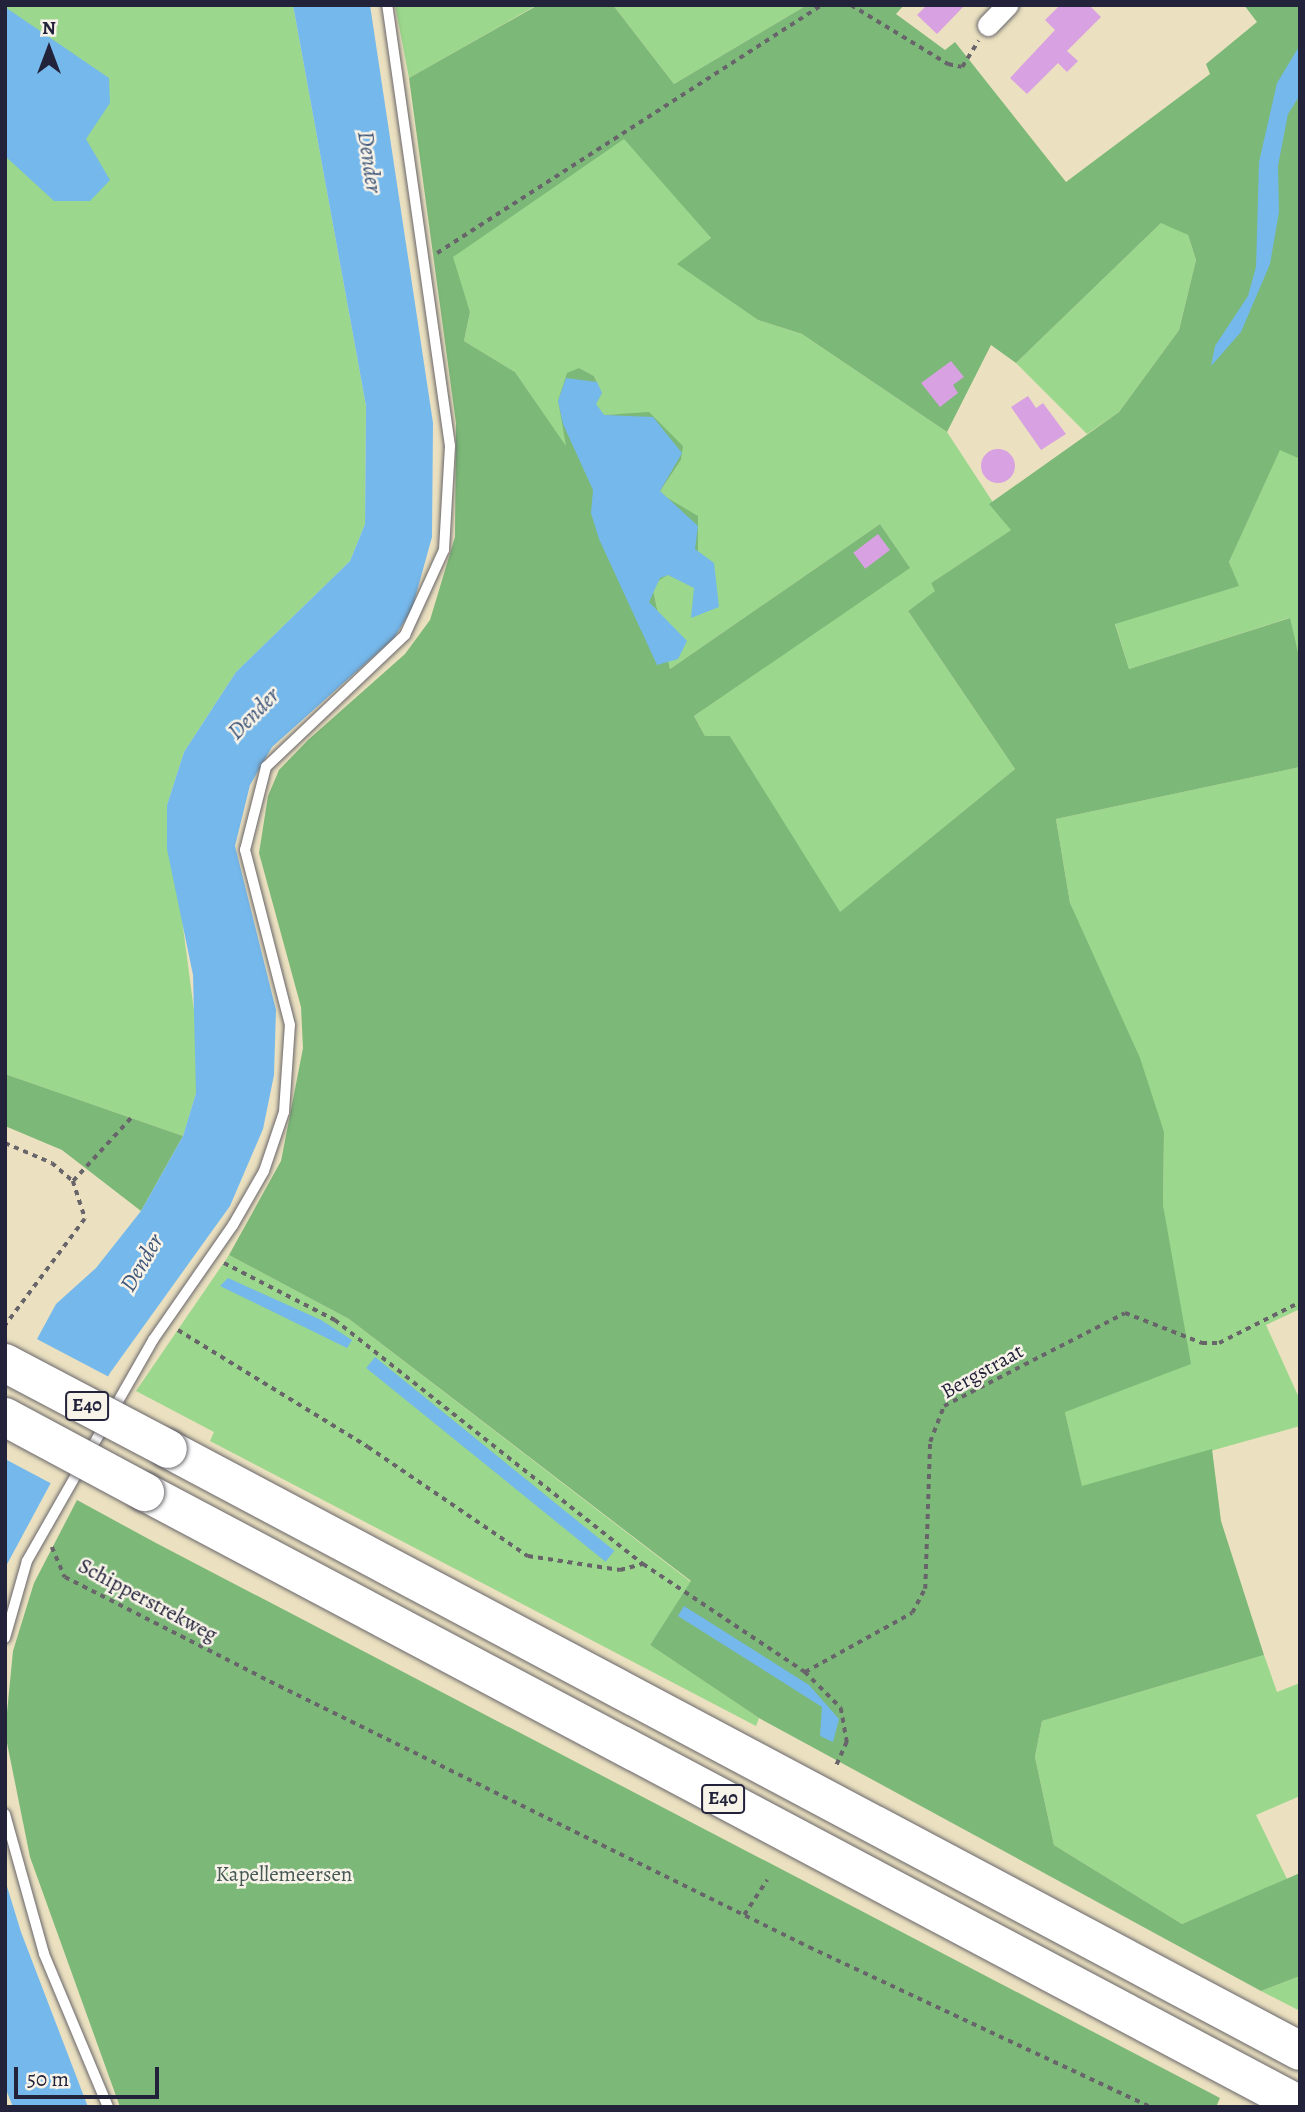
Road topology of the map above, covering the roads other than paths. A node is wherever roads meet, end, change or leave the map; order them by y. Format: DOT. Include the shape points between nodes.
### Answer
graph roads {
  1 [pos="387,5"];
  2 [pos="1007,5"];
  3 [pos="988,25"];
  4 [pos="5,1363"];
  5 [pos="5,1417"];
  6 [pos="5,1638"];
  7 [pos="5,1814"];
  8 [pos="1300,2050"];
  9 [pos="1300,2105"];
  10 [pos="108,2107"];
  1 -- 6 [label="lane" via="450,446 444,550 405,635 266,767 251,809 245,850 290,1024 284,1112 264,1171 166,1322 27,1561"];
  2 -- 3 [label="street"];
  4 -- 8 [label="highway, E40, bridge"];
  5 -- 9 [label="highway, E40, bridge"];
  7 -- 10 [label="lane" via="44,1954"];
}
